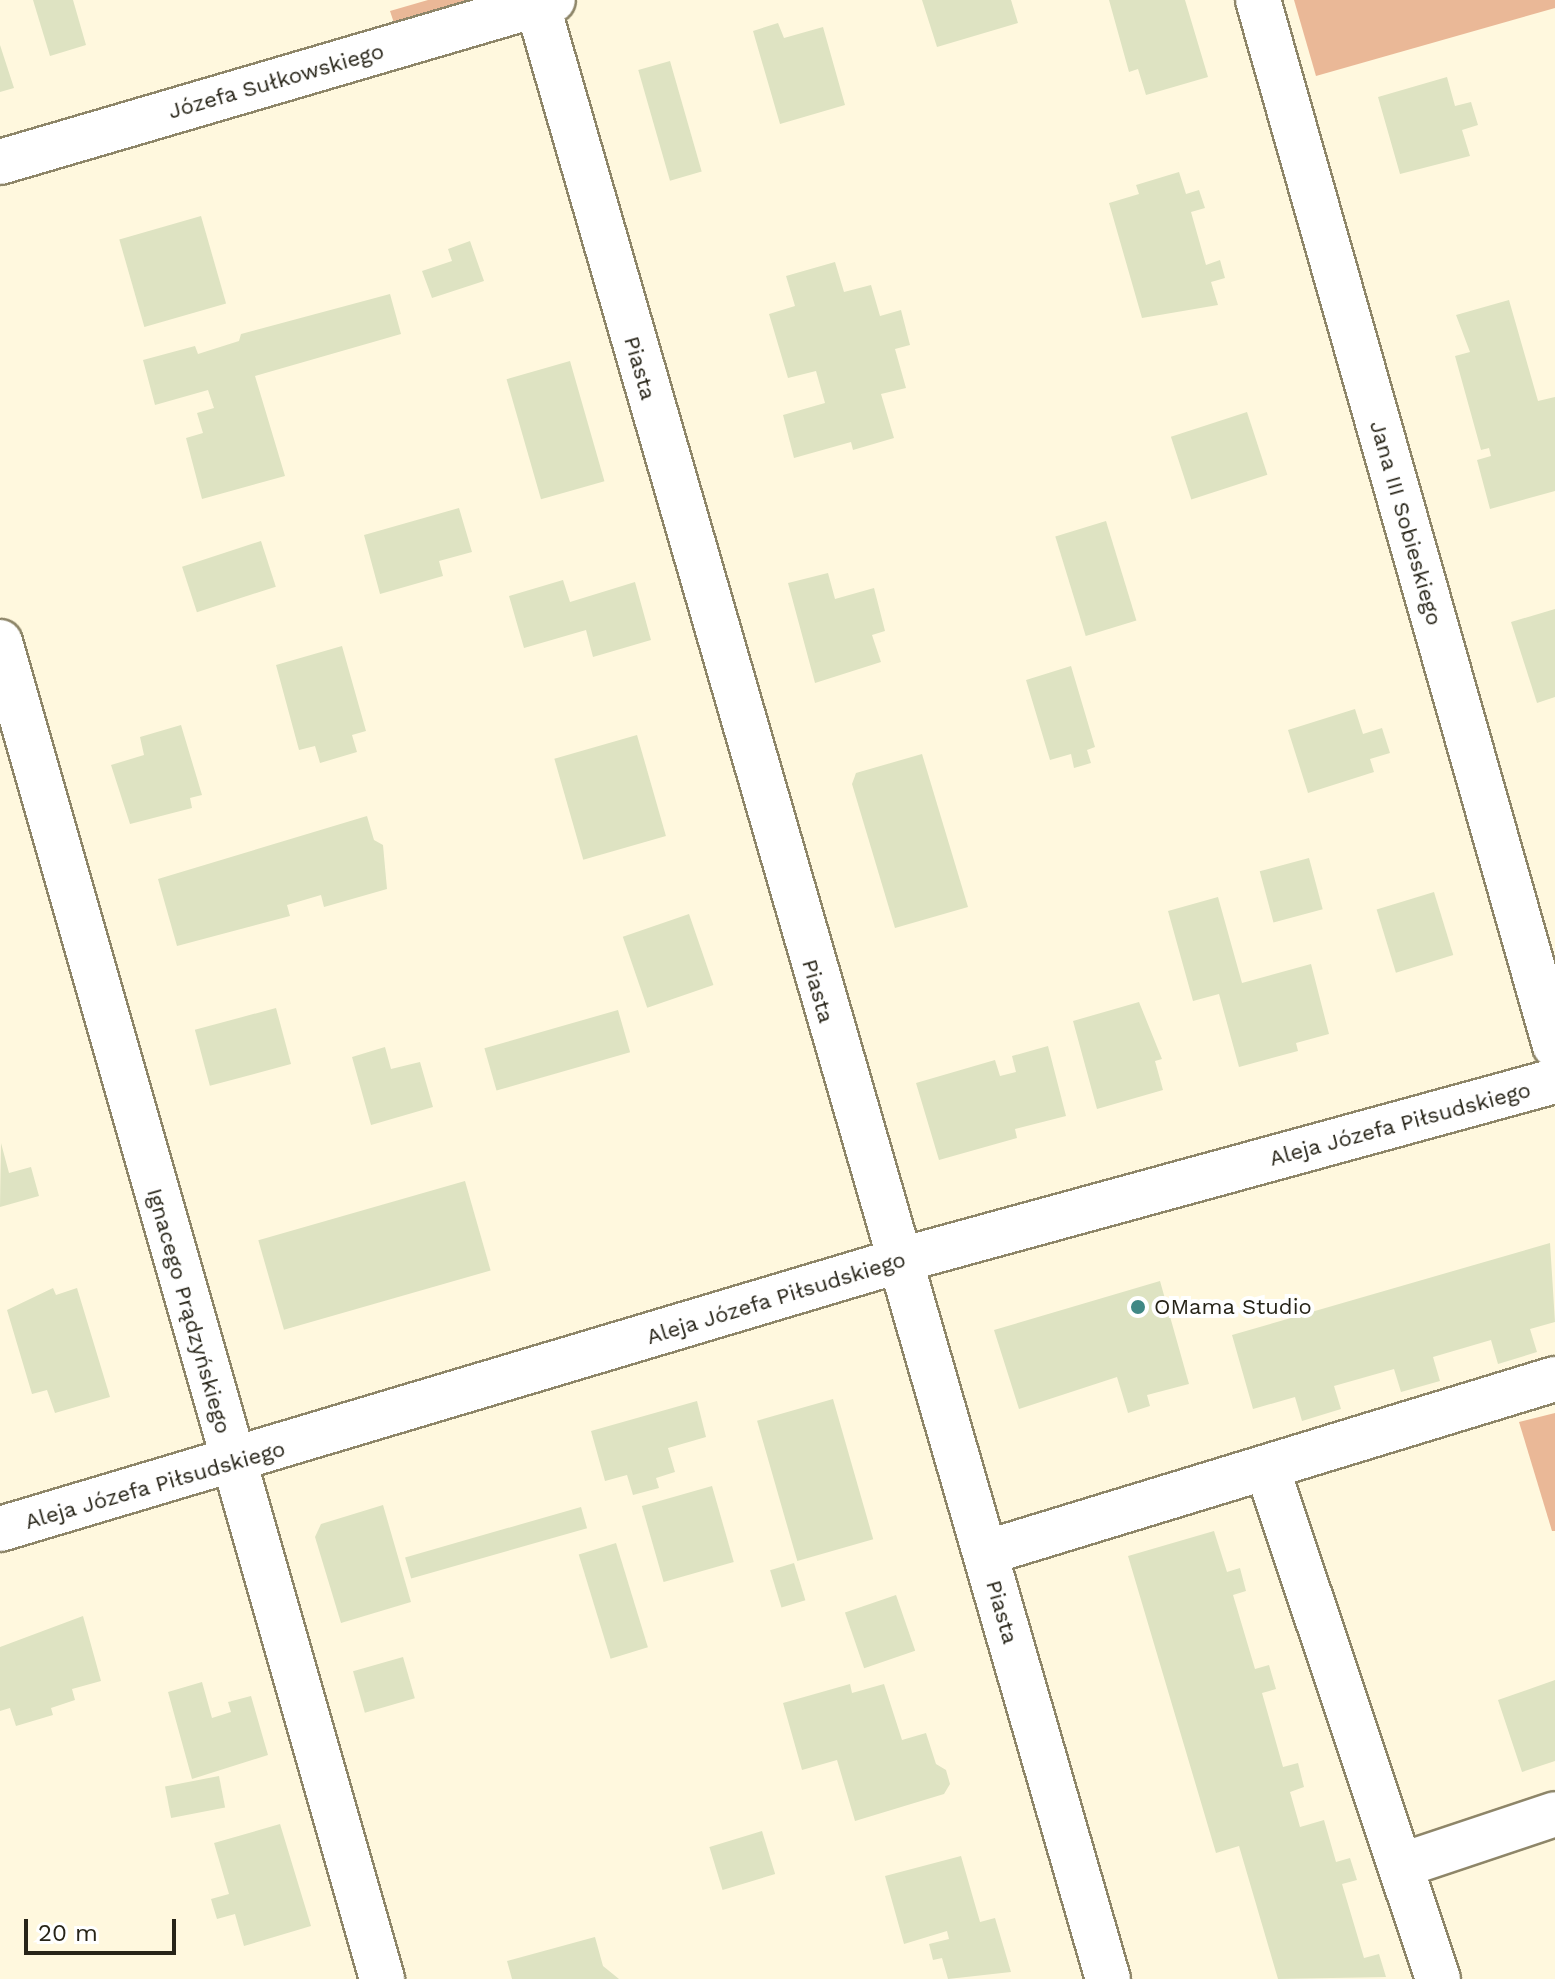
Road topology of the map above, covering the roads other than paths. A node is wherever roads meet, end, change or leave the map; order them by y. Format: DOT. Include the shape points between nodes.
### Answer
graph roads {
  1 [pos="1258,0"];
  2 [pos="542,1"];
  3 [pos="0,162"];
  4 [pos="0,642"];
  5 [pos="1555,1046"];
  6 [pos="1555,1081"];
  7 [pos="901,1260"];
  8 [pos="1555,1379"];
  9 [pos="231,1464"];
  10 [pos="1267,1468"];
  11 [pos="0,1529"];
  12 [pos="985,1553"];
  13 [pos="1555,1814"];
  14 [pos="1403,1865"];
  15 [pos="382,1979"];
  16 [pos="1108,1979"];
  17 [pos="1438,1979"];
  1 -- 5 [label="street, Jana III Sobieskiego"];
  2 -- 3 [label="street, Józefa Sułkowskiego"];
  2 -- 7 [label="street, Piasta"];
  4 -- 9 [label="street, Ignacego Prądzyńskiego"];
  6 -- 7 [label="street, Aleja Józefa Piłsudskiego"];
  7 -- 9 [label="street, Aleja Józefa Piłsudskiego"];
  7 -- 12 [label="street, Piasta"];
  8 -- 10 [label="street"];
  9 -- 11 [label="street, Aleja Józefa Piłsudskiego"];
  9 -- 15 [label="street, Ignacego Prądzyńskiego"];
  10 -- 12 [label="street"];
  10 -- 14 [label="street"];
  12 -- 16 [label="street, Piasta"];
  13 -- 14 [label="street"];
  14 -- 17 [label="street"];
}
